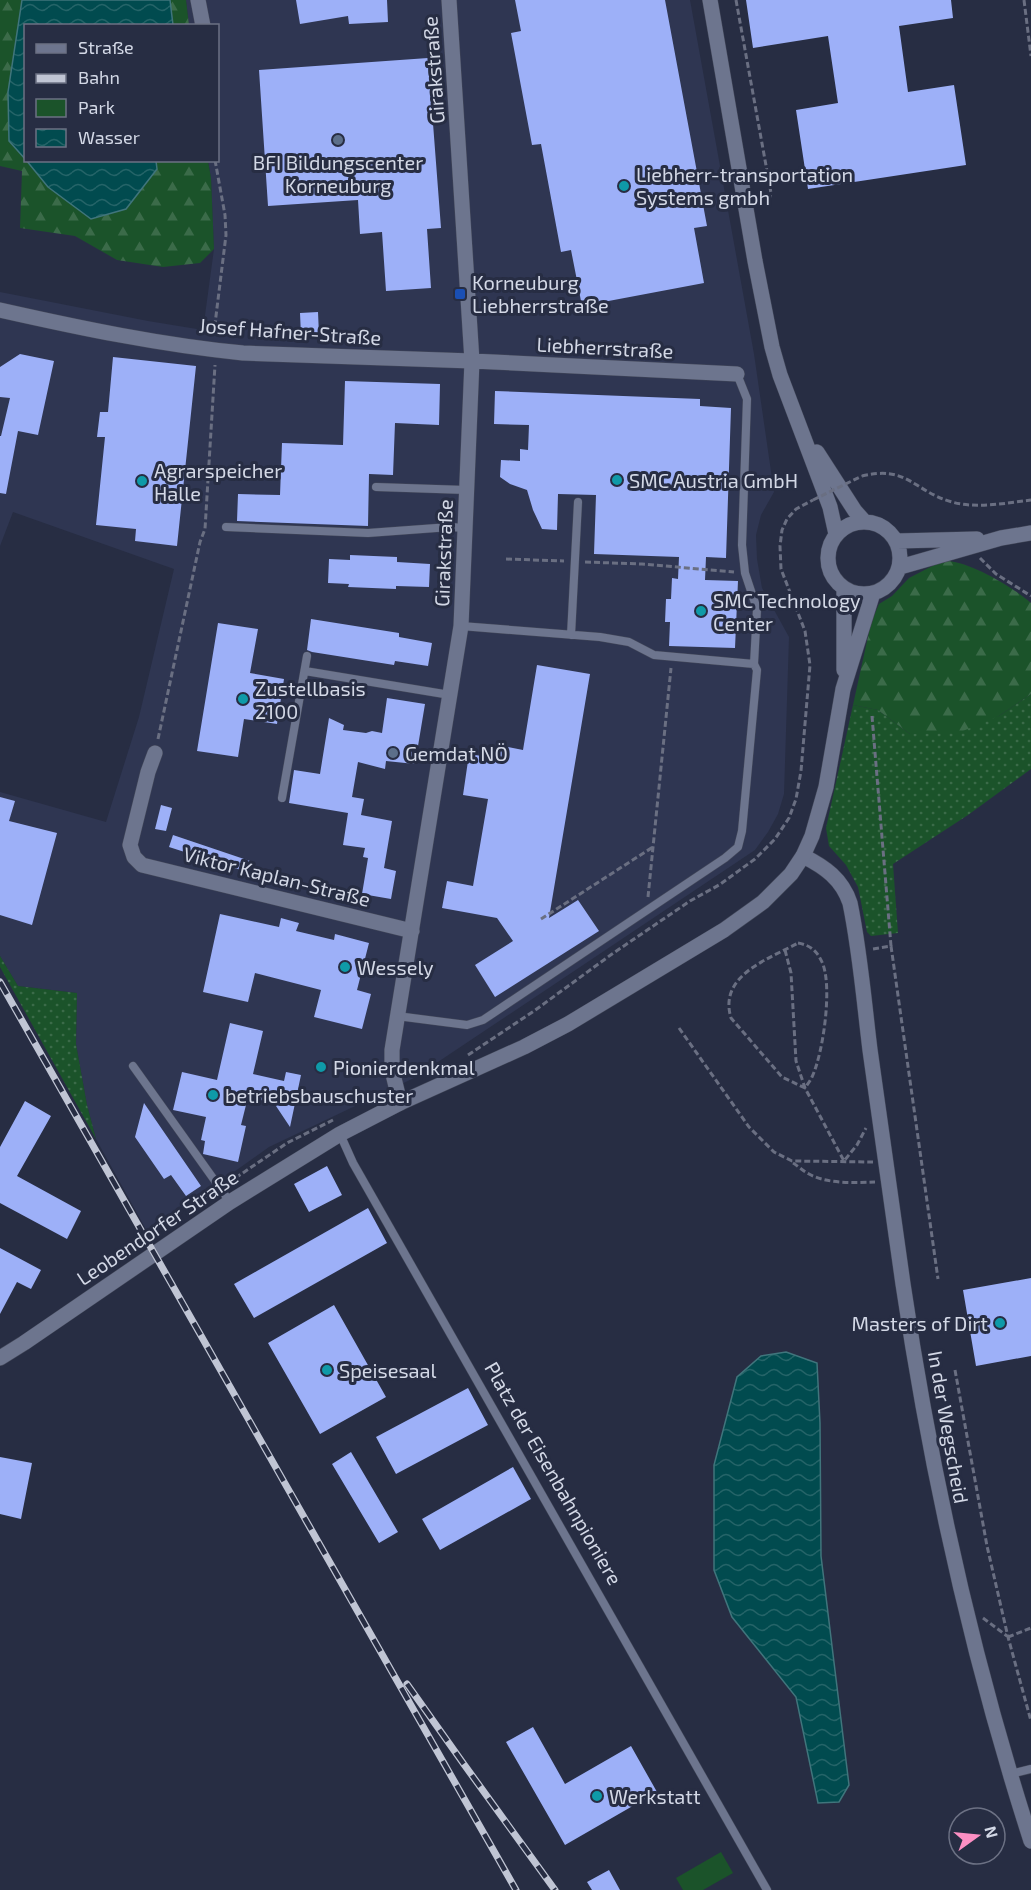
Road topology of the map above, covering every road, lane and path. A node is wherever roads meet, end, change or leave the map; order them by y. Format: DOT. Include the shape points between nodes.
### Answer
graph roads {
  1 [pos="198,0"];
  2 [pos="449,0"];
  3 [pos="710,0"];
  4 [pos="736,0"];
  5 [pos="1024,0"];
  6 [pos="202,24"];
  7 [pos="1031,56"];
  8 [pos="215,162"];
  9 [pos="745,201"];
  10 [pos="0,310"];
  11 [pos="216,350"];
  12 [pos="472,361"];
  13 [pos="737,374"];
  14 [pos="802,429"];
  15 [pos="376,487"];
  16 [pos="466,490"];
  17 [pos="1031,500"];
  18 [pos="578,502"];
  19 [pos="864,522"];
  20 [pos="226,527"];
  21 [pos="465,528"];
  22 [pos="1031,533"];
  23 [pos="836,534"];
  24 [pos="1001,538"];
  25 [pos="897,541"];
  26 [pos="977,545"];
  27 [pos="507,558"];
  28 [pos="575,562"];
  29 [pos="900,567"];
  30 [pos="745,573"];
  31 [pos="844,589"];
  32 [pos="873,594"];
  33 [pos="1031,596"];
  34 [pos="461,626"];
  35 [pos="572,635"];
  36 [pos="307,656"];
  37 [pos="672,657"];
  38 [pos="754,664"];
  39 [pos="305,670"];
  40 [pos="843,689"];
  41 [pos="450,695"];
  42 [pos="872,716"];
  43 [pos="155,753"];
  44 [pos="282,798"];
  45 [pos="653,847"];
  46 [pos="803,856"];
  47 [pos="646,910"];
  48 [pos="541,919"];
  49 [pos="412,930"];
  50 [pos="891,946"];
  51 [pos="785,950"];
  52 [pos="858,951"];
  53 [pos="397,1016"];
  54 [pos="679,1028"];
  55 [pos="463,1058"];
  56 [pos="133,1066"];
  57 [pos="805,1088"];
  58 [pos="400,1103"];
  59 [pos="878,1105"];
  60 [pos="334,1119"];
  61 [pos="340,1134"];
  62 [pos="792,1161"];
  63 [pos="844,1161"];
  64 [pos="887,1165"];
  65 [pos="889,1182"];
  66 [pos="221,1188"];
  67 [pos="230,1202"];
  68 [pos="191,1210"];
  69 [pos="938,1279"];
  70 [pos="0,1358"];
  71 [pos="955,1370"];
  72 [pos="965,1608"];
  73 [pos="1031,1628"];
  74 [pos="1008,1637"];
  75 [pos="1031,1721"];
  76 [pos="1031,1768"];
  77 [pos="1010,1774"];
  78 [pos="1031,1841"];
  79 [pos="767,1890"];
  1 -- 6 [label="street"];
  2 -- 12 [label="street, Girakstraße"];
  3 -- 9 [label="street"];
  4 -- 9 [label="path" via="771,193 770,197"];
  5 -- 7 [label="path"];
  8 -- 11 [label="path" via="226,235 215,324"];
  9 -- 14 [label="street" via="772,347"];
  10 -- 11 [label="street, Josef Hafner-Straße"];
  11 -- 12 [label="street, Josef Hafner-Straße"];
  11 -- 43 [label="path" via="205,529"];
  12 -- 13 [label="street, Liebherrstraße"];
  12 -- 16 [label="street, Girakstraße"];
  13 -- 30 [label="lane" via="747,399 742,545"];
  14 -- 19 [label="street"];
  14 -- 23 [label="street"];
  15 -- 16 [label="lane"];
  16 -- 21 [label="street, Girakstraße"];
  17 -- 55 [label="path, bridge" via="969,505 940,497 896,474 875,473 796,509 782,530 781,569 805,631 810,665 801,771 789,818 776,839 755,860"];
  18 -- 28 [label="lane"];
  19 -- 23 [label="street" via="849,525"];
  19 -- 25 [label="street" via="886,529"];
  20 -- 21 [label="lane" via="368,533"];
  21 -- 34 [label="street, Girakstraße"];
  22 -- 24 [label="street"];
  23 -- 31 [label="street" via="828,563"];
  24 -- 25 [label="street"];
  24 -- 26 [label="street"];
  25 -- 29 [label="street"];
  26 -- 29 [label="street"];
  26 -- 33 [label="path" via="981,560"];
  27 -- 28 [label="path"];
  28 -- 30 [label="path"];
  28 -- 35 [label="lane"];
  29 -- 32 [label="street" via="888,586"];
  30 -- 38 [label="lane" via="757,609"];
  31 -- 32 [label="street"];
  31 -- 40 [label="street"];
  32 -- 40 [label="street"];
  34 -- 35 [label="lane"];
  34 -- 41 [label="street, Girakstraße"];
  35 -- 37 [label="lane" via="630,642 654,655"];
  36 -- 39 [label="lane"];
  37 -- 38 [label="lane"];
  37 -- 45 [label="path"];
  38 -- 47 [label="lane" via="757,669 751,741 738,847"];
  39 -- 41 [label="lane"];
  39 -- 44 [label="lane"];
  40 -- 46 [label="street" via="821,810"];
  41 -- 49 [label="street, Girakstraße"];
  42 -- 50 [label="path"];
  43 -- 49 [label="street, Viktor Kaplan-Straße" via="130,845 142,865"];
  45 -- 47 [label="path"];
  45 -- 48 [label="path"];
  46 -- 52 [label="street, In der Wegscheid" via="828,870 846,892"];
  46 -- 58 [label="street" via="778,888 745,916 615,996 524,1047"];
  47 -- 53 [label="lane" via="483,1020 467,1025"];
  49 -- 53 [label="street, Girakstraße"];
  50 -- 52 [label="path"];
  50 -- 69 [label="path"];
  51 -- 57 [label="path" via="791,972 796,1061"];
  51 -- 57 [label="path" via="798,943 807,945 824,964 825,1022 818,1058"];
  51 -- 57 [label="path" via="760,961 741,976 727,1006 730,1018 783,1077"];
  52 -- 59 [label="street, In der Wegscheid"];
  53 -- 58 [label="street, Girakstraße" via="392,1070"];
  54 -- 62 [label="path" via="749,1128 774,1152"];
  56 -- 66 [label="lane"];
  57 -- 63 [label="path"];
  58 -- 61 [label="street"];
  59 -- 63 [label="path"];
  59 -- 64 [label="street, In der Wegscheid"];
  60 -- 66 [label="path" via="287,1143"];
  61 -- 67 [label="street, Leobendorfer Straße"];
  61 -- 79 [label="lane, Platz der Eisenbahnpioniere"];
  62 -- 63 [label="path"];
  62 -- 65 [label="path" via="810,1174 828,1180"];
  63 -- 64 [label="path"];
  64 -- 65 [label="street, In der Wegscheid"];
  65 -- 72 [label="street, In der Wegscheid" via="928,1433"];
  66 -- 67 [label="lane"];
  66 -- 68 [label="path"];
  67 -- 70 [label="street, Leobendorfer Straße"];
  71 -- 74 [label="path"];
  72 -- 74 [label="path"];
  72 -- 77 [label="street, In der Wegscheid"];
  73 -- 74 [label="path"];
  74 -- 75 [label="path"];
  76 -- 77 [label="lane"];
  77 -- 78 [label="street, In der Wegscheid"];
}
